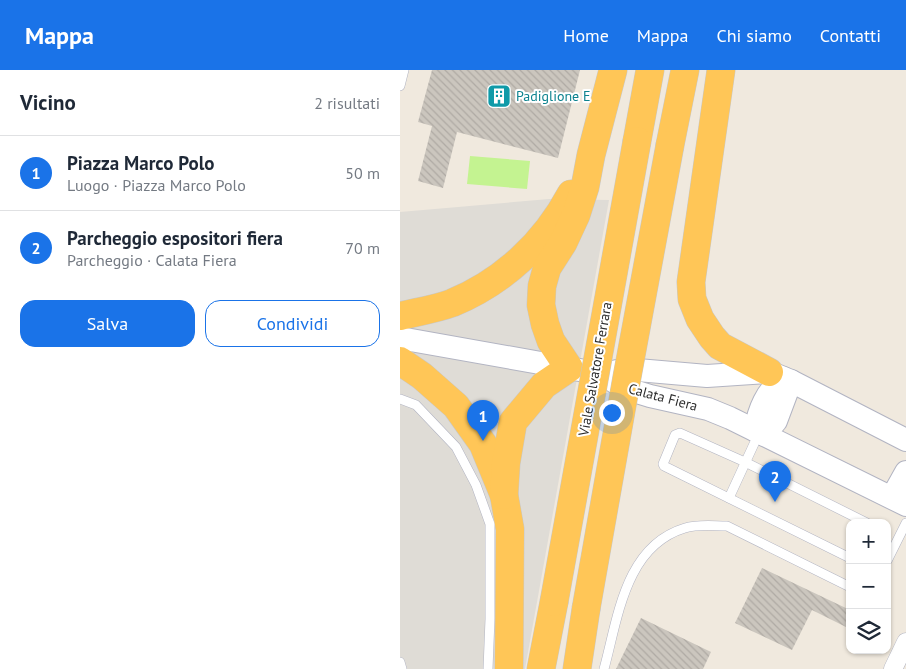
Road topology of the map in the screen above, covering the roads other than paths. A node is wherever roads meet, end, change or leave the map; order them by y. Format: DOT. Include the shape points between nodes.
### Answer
graph roads {
  1 [pos="404,70"];
  2 [pos="613,70"];
  3 [pos="650,70"];
  4 [pos="685,70"];
  5 [pos="721,70"];
  6 [pos="400,86"];
  7 [pos="591,155"];
  8 [pos="400,316"];
  9 [pos="400,338"];
  10 [pos="400,361"];
  11 [pos="569,368"];
  12 [pos="602,374"];
  13 [pos="781,377"];
  14 [pos="400,399"];
  15 [pos="759,433"];
  16 [pos="906,440"];
  17 [pos="746,462"];
  18 [pos="906,472"];
  19 [pos="504,495"];
  20 [pos="729,498"];
  21 [pos="899,501"];
  22 [pos="858,519"];
  23 [pos="906,523"];
  24 [pos="891,553"];
  25 [pos="846,556"];
  26 [pos="846,586"];
  27 [pos="906,642"];
  28 [pos="400,662"];
  29 [pos="402,669"];
  30 [pos="488,669"];
  31 [pos="509,669"];
  32 [pos="541,669"];
  33 [pos="577,669"];
  34 [pos="604,669"];
  35 [pos="893,669"];
  1 -- 6 [label="lane"];
  2 -- 7 [label="highway"];
  3 -- 32 [label="highway, Viale Salvatore Ferrara, bridge"];
  4 -- 33 [label="highway, bridge" via="626,377"];
  5 -- 13 [label="highway" via="691,282 692,299 700,319 720,346"];
  7 -- 8 [label="highway" via="566,202 539,242 510,270 451,304"];
  7 -- 11 [label="highway" via="576,215 563,244 547,268 542,286 545,324 551,341"];
  9 -- 11 [label="street"];
  10 -- 19 [label="highway" via="456,406 483,444"];
  11 -- 12 [label="street"];
  11 -- 19 [label="highway" via="544,386 513,422"];
  12 -- 13 [label="street, Calata Fiera" via="626,369 707,376"];
  12 -- 15 [label="street, Calata Fiera" via="624,388 708,409"];
  13 -- 15 [label="street" via="776,421"];
  13 -- 16 [label="street"];
  14 -- 30 [label="lane" via="416,405 456,447 476,485 490,524"];
  15 -- 17 [label="lane"];
  15 -- 21 [label="street, Calata Fiera"];
  17 -- 20 [label="lane"];
  17 -- 20 [label="lane" via="680,433 674,435 664,466"];
  17 -- 22 [label="lane"];
  18 -- 21 [label="street"];
  19 -- 31 [label="highway" via="510,529"];
  20 -- 25 [label="lane"];
  23 -- 24 [label="lane"];
  26 -- 34 [label="lane" via="727,526 685,528 655,545 642,558 631,577"];
  27 -- 35 [label="street"];
  28 -- 29 [label="lane"];
}
